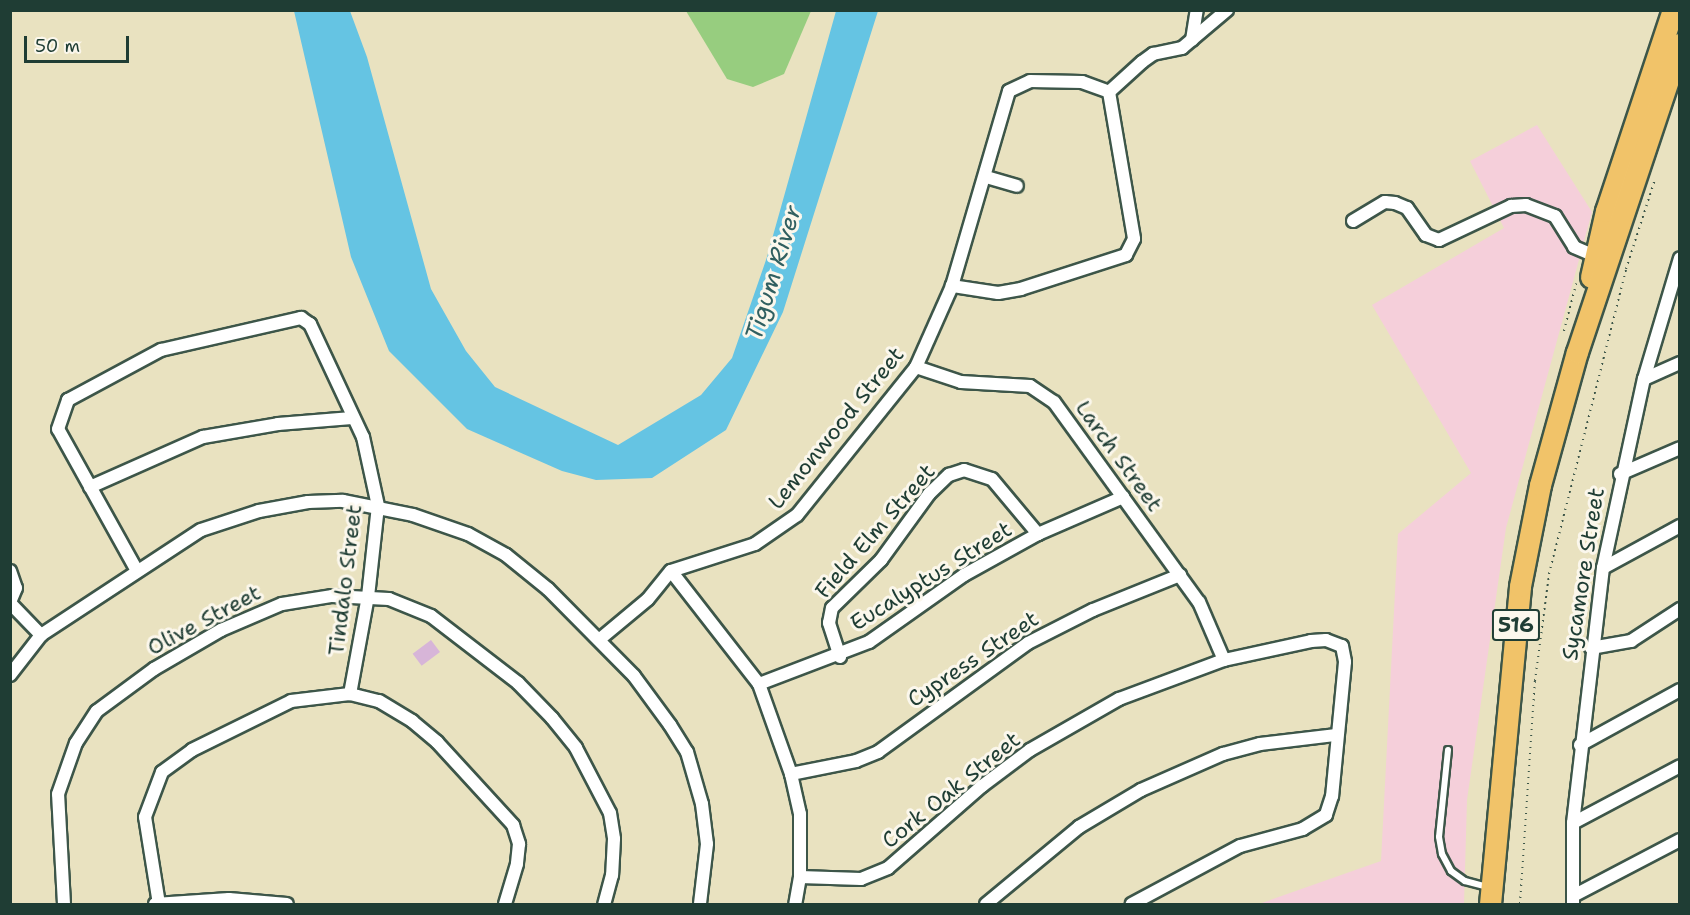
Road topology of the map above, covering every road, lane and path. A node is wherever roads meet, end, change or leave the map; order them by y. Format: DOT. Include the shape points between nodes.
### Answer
graph roads {
  1 [pos="1197,10"];
  2 [pos="1227,10"];
  3 [pos="1670,18"];
  4 [pos="1192,40"];
  5 [pos="1680,44"];
  6 [pos="1109,92"];
  7 [pos="1658,167"];
  8 [pos="986,177"];
  9 [pos="1017,186"];
  10 [pos="1353,221"];
  11 [pos="1594,256"];
  12 [pos="1680,258"];
  13 [pos="952,286"];
  14 [pos="1577,352"];
  15 [pos="1680,363"];
  16 [pos="915,367"];
  17 [pos="1644,379"];
  18 [pos="352,418"];
  19 [pos="1680,448"];
  20 [pos="1620,474"];
  21 [pos="90,487"];
  22 [pos="1123,497"];
  23 [pos="378,506"];
  24 [pos="1680,526"];
  25 [pos="1038,534"];
  26 [pos="1603,568"];
  27 [pos="136,569"];
  28 [pos="10,571"];
  29 [pos="671,571"];
  30 [pos="1180,575"];
  31 [pos="368,596"];
  32 [pos="10,602"];
  33 [pos="1680,609"];
  34 [pos="42,635"];
  35 [pos="600,639"];
  36 [pos="1591,648"];
  37 [pos="840,657"];
  38 [pos="1224,660"];
  39 [pos="10,675"];
  40 [pos="759,684"];
  41 [pos="1680,690"];
  42 [pos="350,694"];
  43 [pos="1336,735"];
  44 [pos="1580,745"];
  45 [pos="1448,750"];
  46 [pos="1680,766"];
  47 [pos="791,774"];
  48 [pos="1573,823"];
  49 [pos="1680,840"];
  50 [pos="800,877"];
  51 [pos="1490,896"];
  52 [pos="1573,900"];
  53 [pos="64,904"];
  54 [pos="157,904"];
  55 [pos="286,904"];
  56 [pos="505,904"];
  57 [pos="604,904"];
  58 [pos="700,904"];
  59 [pos="795,904"];
  60 [pos="986,904"];
  61 [pos="1132,904"];
  62 [pos="1520,904"];
  1 -- 4 [label="street"];
  2 -- 4 [label="street"];
  3 -- 11 [label="highway, 516"];
  4 -- 6 [label="street" via="1182,48 1153,54"];
  5 -- 14 [label="highway, 516"];
  6 -- 8 [label="street, Lemonwood Street" via="1082,82 1017,84 1003,102"];
  6 -- 13 [label="street" via="1134,239 1126,255 1021,289 998,293"];
  7 -- 62 [label="path" via="1626,269 1549,574 1535,681"];
  8 -- 9 [label="street"];
  8 -- 13 [label="street, Lemonwood Street"];
  10 -- 11 [label="street" via="1385,202 1395,203 1407,207 1426,235 1439,240 1511,206 1526,205 1555,216 1578,250"];
  11 -- 14 [label="highway, 516"];
  12 -- 17 [label="street, Sycamore Street"];
  13 -- 16 [label="street, Lemonwood Street"];
  14 -- 51 [label="highway, 516" via="1540,485 1520,586"];
  15 -- 17 [label="street"];
  16 -- 22 [label="street, Larch Street" via="961,382 1016,384 1043,394 1068,419"];
  16 -- 29 [label="street, Lemonwood Street" via="797,515 780,529 717,558"];
  17 -- 20 [label="street, Sycamore Street"];
  18 -- 21 [label="street" via="278,424 202,437"];
  18 -- 21 [label="street, Tindalo Street" via="309,324 302,318 161,350 68,400 61,413 58,429"];
  18 -- 23 [label="street, Tindalo Street" via="363,437"];
  19 -- 20 [label="street"];
  20 -- 26 [label="street, Sycamore Street"];
  21 -- 27 [label="street, Tindalo Street"];
  22 -- 25 [label="street, Eucalyptus Street"];
  22 -- 30 [label="street, Larch Street"];
  23 -- 27 [label="street" via="308,502 258,511 201,530"];
  23 -- 31 [label="street, Tindalo Street"];
  23 -- 35 [label="street" via="468,534 506,555"];
  24 -- 26 [label="street"];
  25 -- 37 [label="street, Eucalyptus Street" via="964,575 870,642"];
  25 -- 37 [label="street, Field Elm Street" via="992,479 964,470 948,475 880,560 832,608 829,623"];
  26 -- 36 [label="street, Sycamore Street"];
  27 -- 34 [label="street"];
  28 -- 32 [label="street" via="16,588"];
  29 -- 35 [label="street" via="648,599"];
  29 -- 40 [label="street"];
  30 -- 38 [label="street, Larch Street" via="1210,620"];
  30 -- 47 [label="street, Cypress Street" via="1093,610 1028,643 878,752 856,761"];
  31 -- 42 [label="street, Tindalo Street"];
  31 -- 53 [label="street, Olive Street" via="332,596 282,604 212,636 146,675 97,711 76,743 58,794"];
  31 -- 57 [label="street, Olive Street" via="431,615 518,683 576,748 610,813 614,838 612,874"];
  32 -- 34 [label="street"];
  33 -- 36 [label="street" via="1630,641"];
  34 -- 39 [label="street"];
  35 -- 58 [label="street" via="634,676 691,761 707,844"];
  36 -- 44 [label="street, Sycamore Street"];
  37 -- 40 [label="street, Eucalyptus Street"];
  38 -- 43 [label="street, Cork Oak Street" via="1311,641 1326,640 1342,646 1345,662"];
  38 -- 50 [label="street, Cork Oak Street" via="1119,699 1030,750 875,875 861,879"];
  40 -- 47 [label="street"];
  41 -- 44 [label="street"];
  42 -- 54 [label="street" via="291,701 192,750 162,772 145,817"];
  42 -- 56 [label="street" via="379,701 437,742 513,825 519,844 517,864"];
  43 -- 60 [label="street" via="1260,744 1223,754 1151,785 1079,827"];
  43 -- 61 [label="street" via="1330,806 1318,823 1240,846"];
  44 -- 48 [label="street, Sycamore Street"];
  45 -- 51 [label="lane" via="1439,837 1442,854 1451,871"];
  46 -- 48 [label="street"];
  47 -- 50 [label="street" via="800,814"];
  48 -- 52 [label="street, Sycamore Street"];
  49 -- 52 [label="street"];
  50 -- 59 [label="street"];
  54 -- 55 [label="street" via="229,899"];
}
